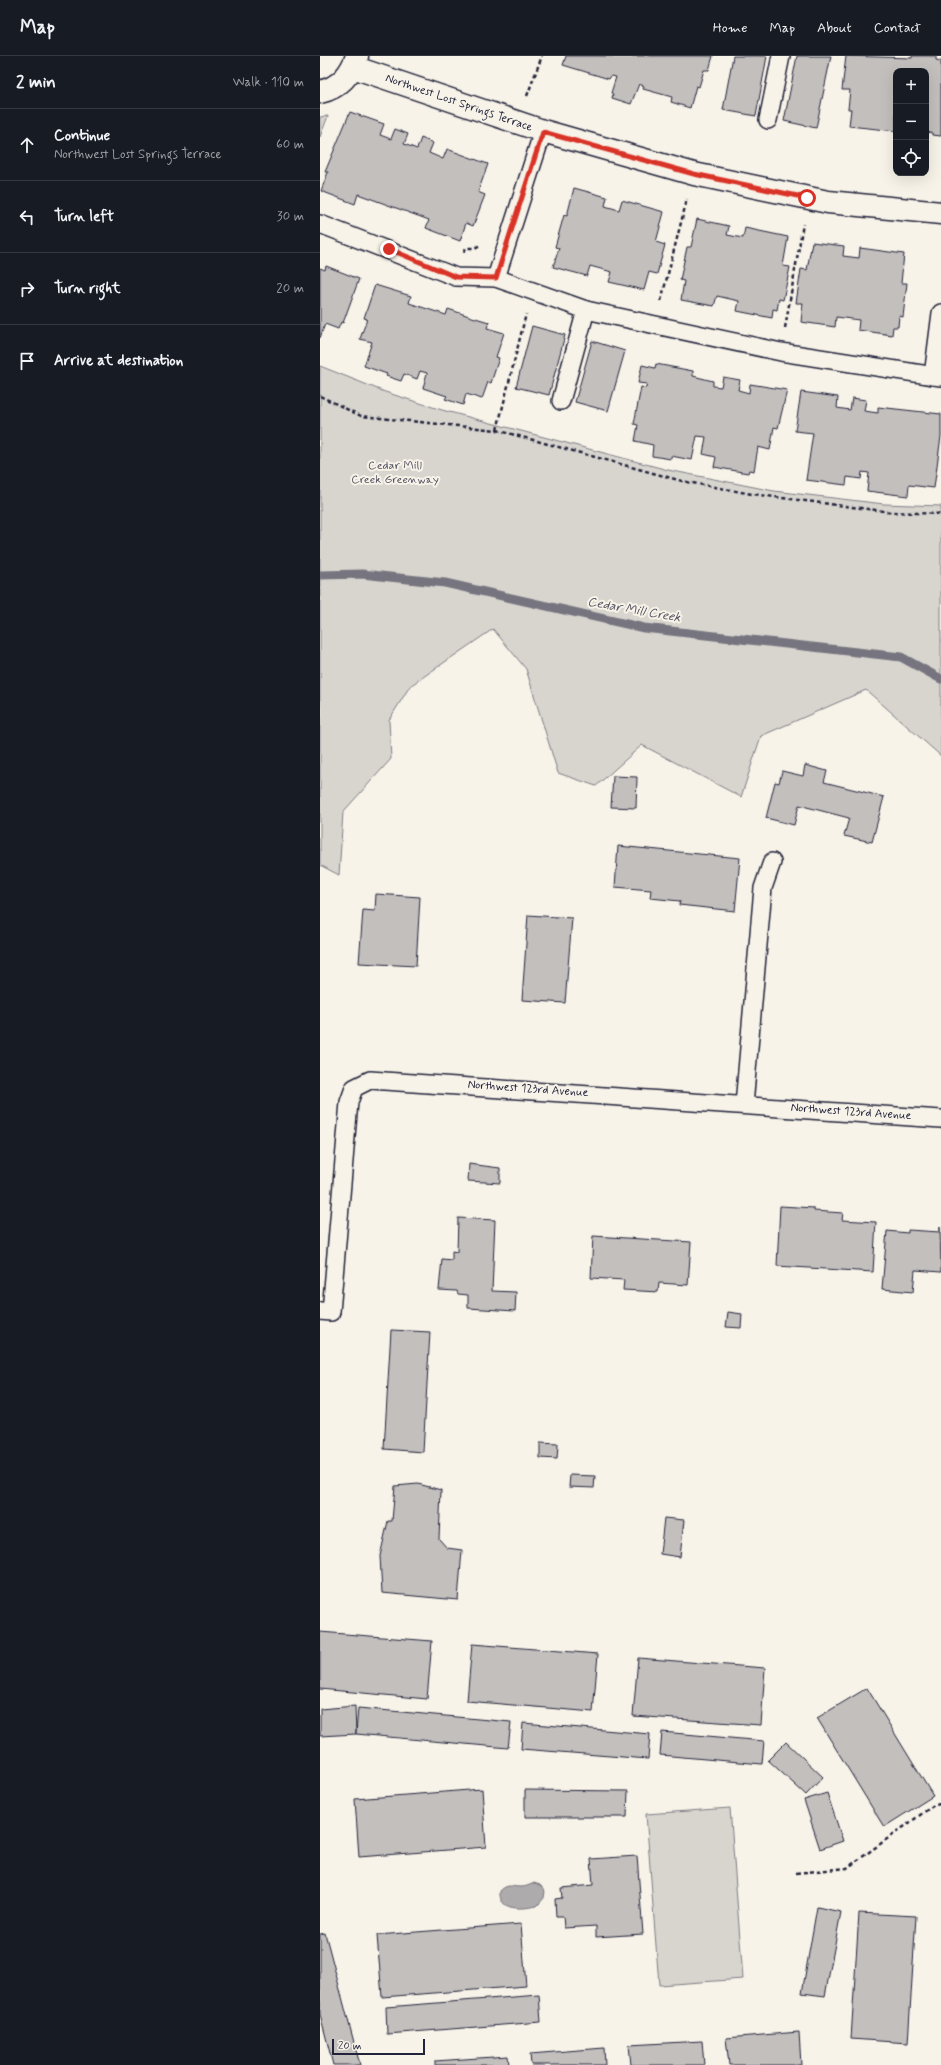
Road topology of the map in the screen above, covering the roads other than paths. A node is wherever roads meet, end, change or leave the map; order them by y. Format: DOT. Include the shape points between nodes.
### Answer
graph roads {
  1 [pos="781,56"];
  2 [pos="355,62"];
  3 [pos="320,92"];
  4 [pos="768,120"];
  5 [pos="543,132"];
  6 [pos="941,213"];
  7 [pos="320,224"];
  8 [pos="496,278"];
  9 [pos="586,310"];
  10 [pos="941,313"];
  11 [pos="937,376"];
  12 [pos="560,401"];
  13 [pos="772,862"];
  14 [pos="744,1105"];
  15 [pos="941,1119"];
  16 [pos="320,1311"];
  1 -- 4 [label="lane"];
  2 -- 3 [label="street, Northwest Lost Springs Terrace" via="341,82 327,91"];
  2 -- 5 [label="street, Northwest Lost Springs Terrace"];
  5 -- 6 [label="street, Northwest Lost Springs Terrace" via="694,174 807,198"];
  5 -- 8 [label="lane"];
  7 -- 8 [label="lane" via="456,277"];
  8 -- 9 [label="lane"];
  9 -- 11 [label="lane" via="781,352"];
  9 -- 12 [label="lane"];
  10 -- 11 [label="lane"];
  13 -- 14 [label="lane" via="763,888"];
  14 -- 15 [label="lane, Northwest 123rd Avenue"];
  14 -- 16 [label="lane, Northwest 123rd Avenue" via="370,1080 354,1088 349,1102 331,1312"];
}
